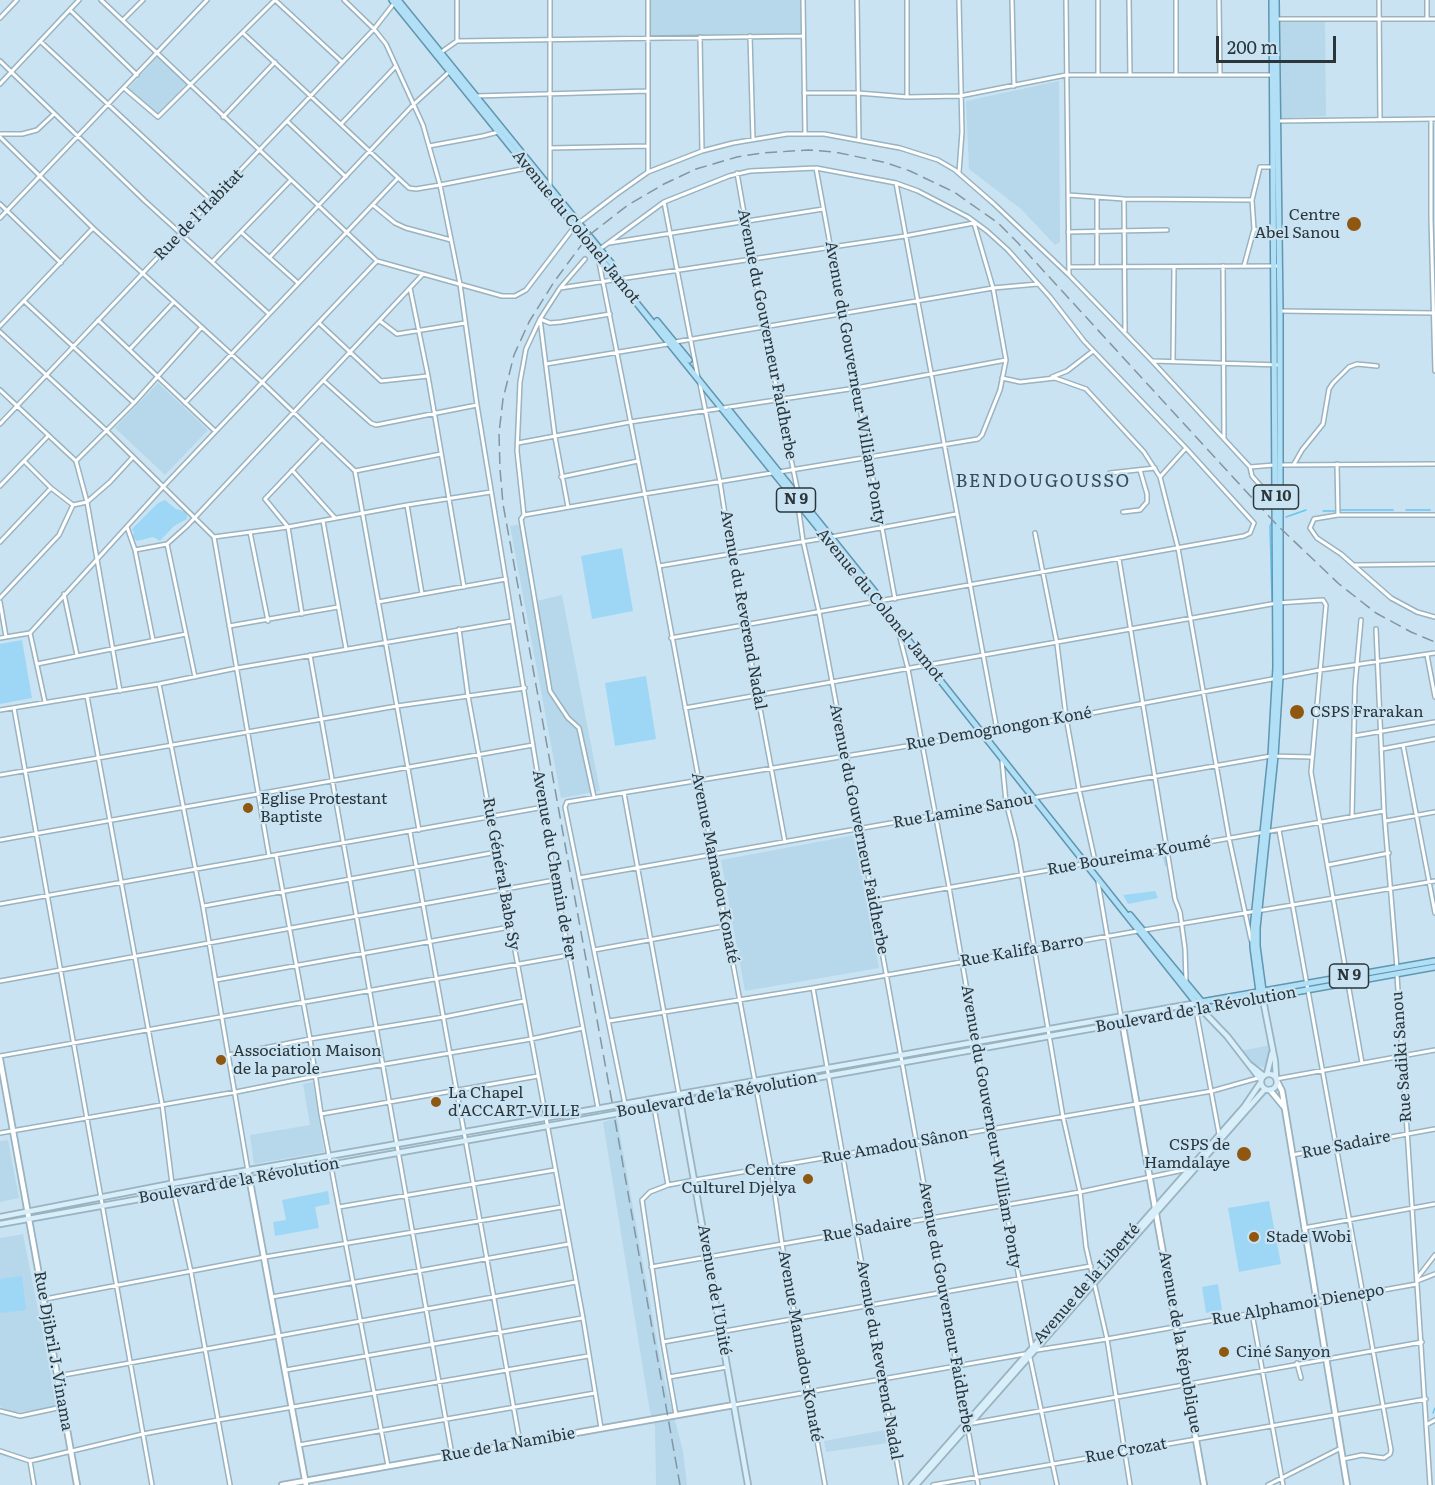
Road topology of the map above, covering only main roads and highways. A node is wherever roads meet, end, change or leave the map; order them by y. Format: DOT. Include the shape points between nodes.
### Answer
graph roads {
  1 [pos="1274,0"];
  2 [pos="395,1"];
  3 [pos="1274,19"];
  4 [pos="439,53"];
  5 [pos="473,96"];
  6 [pos="1275,122"];
  7 [pos="500,130"];
  8 [pos="550,192"];
  9 [pos="1277,266"];
  10 [pos="673,343"];
  11 [pos="1277,365"];
  12 [pos="725,408"];
  13 [pos="1278,465"];
  14 [pos="880,601"];
  15 [pos="1278,603"];
  16 [pos="930,665"];
  17 [pos="984,733"];
  18 [pos="1036,798"];
  19 [pos="1257,911"];
  20 [pos="1435,961"];
  21 [pos="1435,967"];
  22 [pos="1397,971"];
  23 [pos="1261,995"];
  24 [pos="1200,1006"];
  25 [pos="976,1046"];
  26 [pos="1273,1050"];
  27 [pos="828,1072"];
  28 [pos="1262,1078"];
  29 [pos="1276,1079"];
  30 [pos="756,1085"];
  31 [pos="1268,1090"];
  32 [pos="679,1095"];
  33 [pos="680,1101"];
  34 [pos="546,1123"];
  35 [pos="1156,1210"];
  36 [pos="0,1216"];
  37 [pos="0,1224"];
  38 [pos="967,1424"];
  39 [pos="748,1485"];
  40 [pos="912,1485"];
  41 [pos="916,1485"];
  1 -- 3 [label="main road, N 10"];
  2 -- 4 [label="main road, Avenue du Colonel Jamot / N 9"];
  3 -- 6 [label="main road, N 10"];
  3 -- 6 [label="main road, N 10"];
  4 -- 5 [label="main road, Avenue du Colonel Jamot / N 9"];
  4 -- 5 [label="main road, Avenue du Colonel Jamot / N 9"];
  5 -- 7 [label="main road, Avenue du Colonel Jamot / N 9"];
  6 -- 9 [label="main road, N 10"];
  7 -- 8 [label="main road, Avenue du Colonel Jamot / N 9"];
  7 -- 8 [label="main road, Avenue du Colonel Jamot / N 9"];
  8 -- 10 [label="main road, Avenue du Colonel Jamot / N 9"];
  9 -- 11 [label="main road, N 10"];
  9 -- 11 [label="main road, N 10"];
  10 -- 12 [label="main road, Avenue du Colonel Jamot / N 9"];
  10 -- 12 [label="main road, Avenue du Colonel Jamot / N 9"];
  11 -- 13 [label="main road, N 10"];
  12 -- 14 [label="main road, Avenue du Colonel Jamot / N 9"];
  13 -- 15 [label="main road, N 10"];
  13 -- 15 [label="main road, N 10"];
  14 -- 16 [label="main road, Avenue du Colonel Jamot / N 9"];
  14 -- 16 [label="main road, Avenue du Colonel Jamot / N 9"];
  15 -- 19 [label="main road, N 10" via="1273,756"];
  16 -- 17 [label="main road, Avenue du Colonel Jamot / N 9"];
  17 -- 18 [label="main road, Avenue du Colonel Jamot / N 9"];
  17 -- 18 [label="main road, Avenue du Colonel Jamot / N 9"];
  18 -- 24 [label="main road, Avenue du Colonel Jamot / N 9"];
  19 -- 23 [label="main road, N 10"];
  19 -- 23 [label="main road, N 10" via="1253,947"];
  20 -- 22 [label="main road, Boulevard de la Révolution / N 9"];
  21 -- 22 [label="main road, Boulevard de la Révolution / N 9"];
  22 -- 23 [label="main road, Boulevard de la Révolution / N 9"];
  23 -- 24 [label="main road, Boulevard de la Révolution / N 9"];
  23 -- 26 [label="main road, N 10"];
  24 -- 25 [label="main road, Boulevard de la Révolution"];
  24 -- 28 [label="main road, Avenue du Colonel Jamot"];
  25 -- 27 [label="main road, Boulevard de la Révolution"];
  25 -- 27 [label="main road, Boulevard de la Révolution" via="900,1056"];
  26 -- 28 [label="main road, N 10"];
  26 -- 29 [label="main road, N 10"];
  27 -- 30 [label="main road, Boulevard de la Révolution"];
  28 -- 29 [label="main road"];
  28 -- 31 [label="main road"];
  28 -- 35 [label="main road, Avenue de la Liberté" via="1244,1107"];
  29 -- 31 [label="main road, Avenue de la Liberté" via="1276,1086"];
  30 -- 32 [label="main road, Boulevard de la Révolution"];
  30 -- 33 [label="main road, Boulevard de la Révolution"];
  31 -- 35 [label="main road, Avenue de la Liberté"];
  32 -- 33 [label="main road, Avenue de l'Unité"];
  32 -- 34 [label="main road, Boulevard de la Révolution"];
  33 -- 34 [label="main road, Boulevard de la Révolution"];
  33 -- 39 [label="main road, Avenue de l'Unité"];
  34 -- 36 [label="main road, Boulevard de la Révolution" via="464,1133"];
  34 -- 37 [label="main road, Boulevard de la Révolution" via="466,1141"];
  35 -- 38 [label="main road, Avenue de la Liberté"];
  38 -- 40 [label="main road, Avenue de la Liberté"];
  38 -- 41 [label="main road, Avenue de la Liberté"];
}
